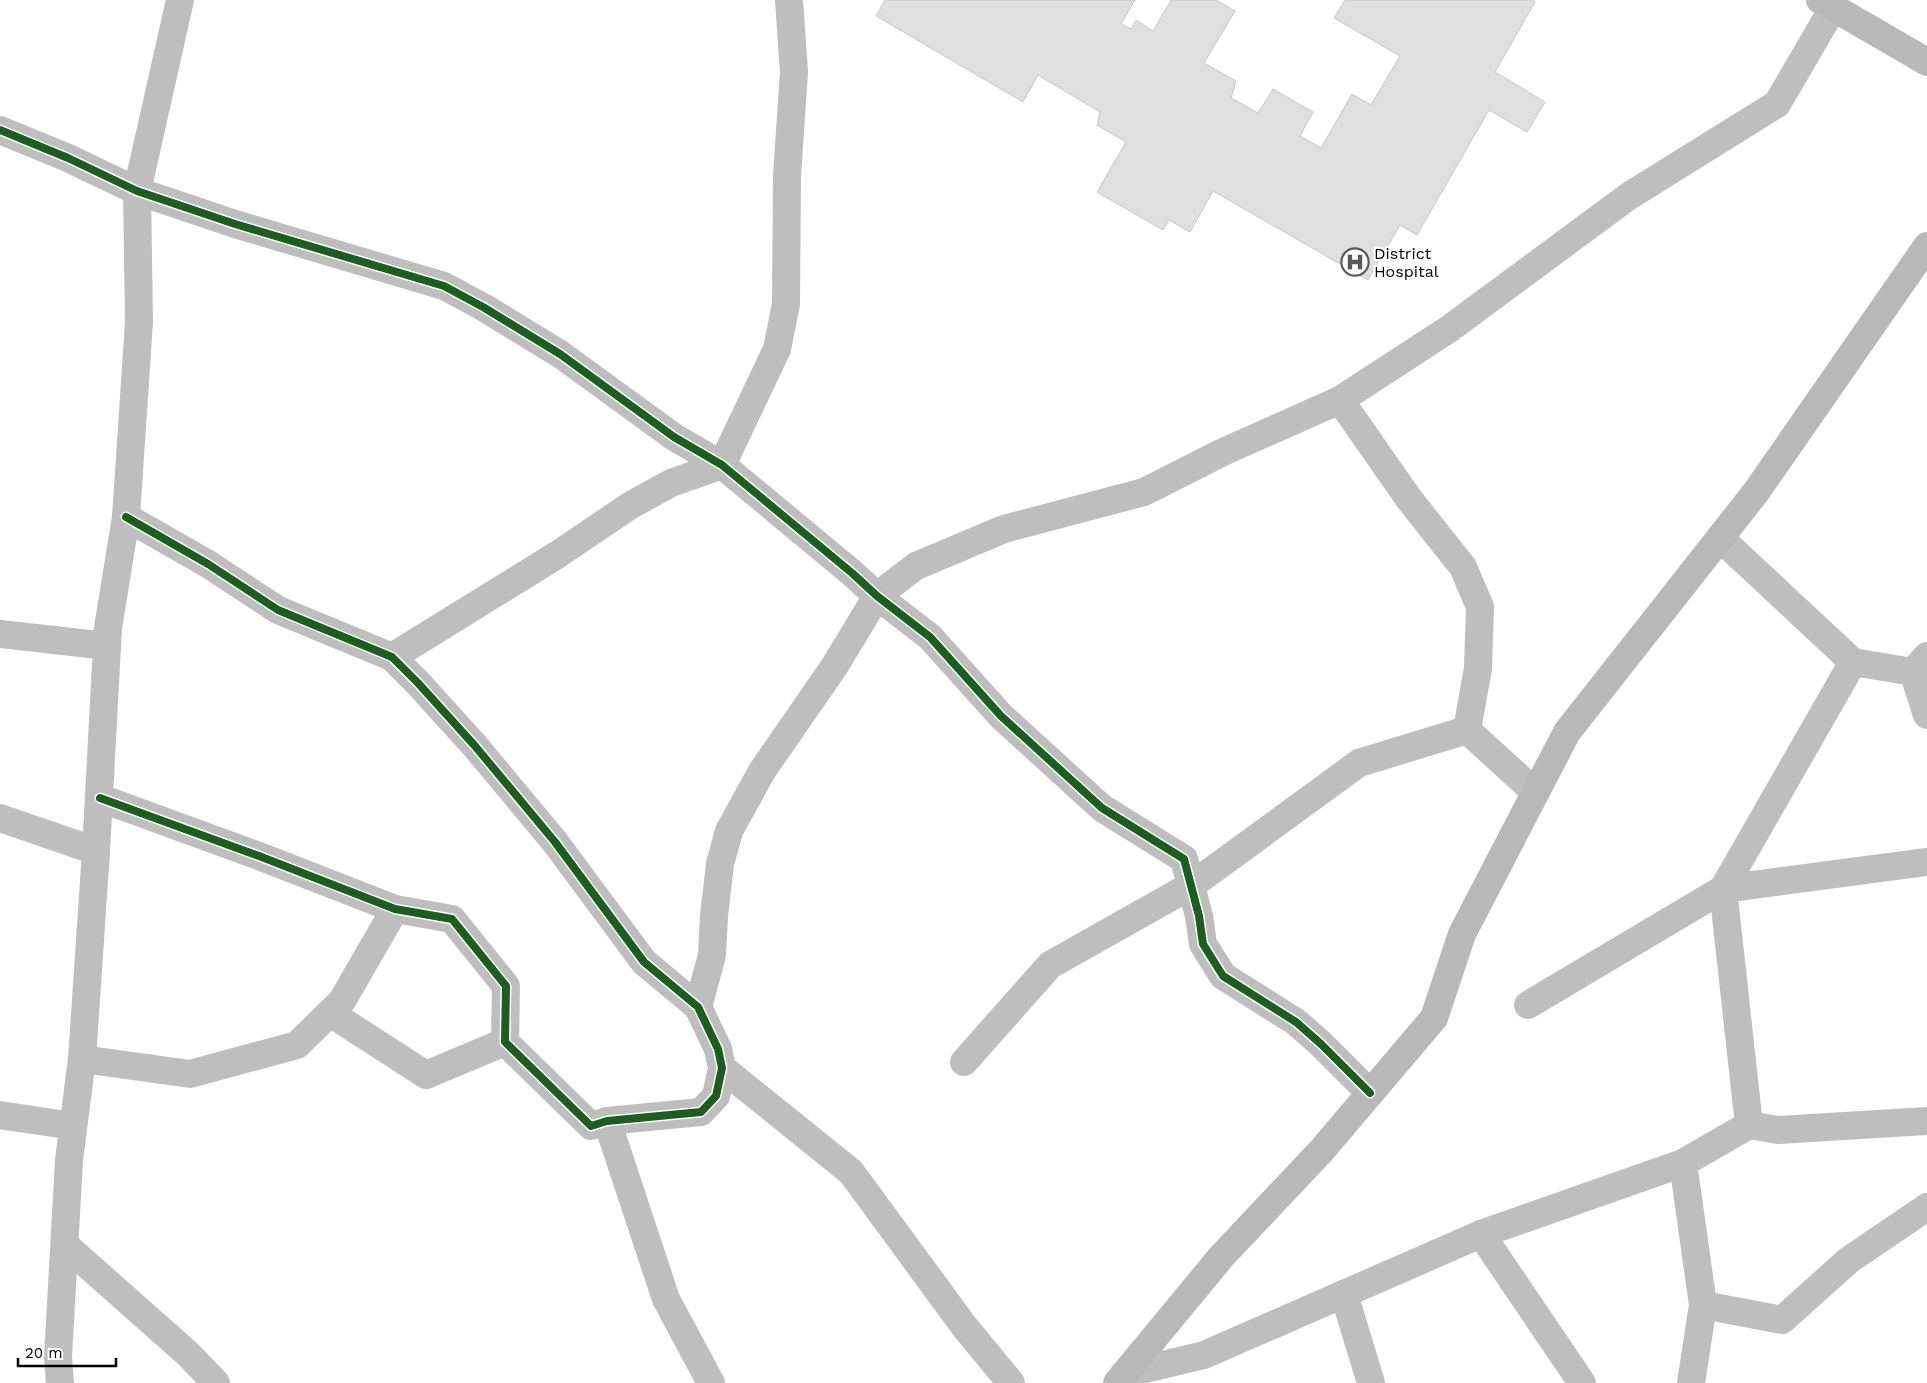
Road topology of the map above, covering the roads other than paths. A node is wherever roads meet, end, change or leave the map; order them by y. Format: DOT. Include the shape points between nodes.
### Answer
graph roads {
  1 [pos="180,0"];
  2 [pos="789,0"];
  3 [pos="1830,3"];
  4 [pos="1927,62"];
  5 [pos="0,130"];
  6 [pos="137,191"];
  7 [pos="1927,246"];
  8 [pos="1340,400"];
  9 [pos="722,465"];
  10 [pos="126,517"];
  11 [pos="1720,538"];
  12 [pos="877,596"];
  13 [pos="0,634"];
  14 [pos="107,646"];
  15 [pos="392,657"];
  16 [pos="1853,662"];
  17 [pos="1920,664"];
  18 [pos="1927,715"];
  19 [pos="1467,730"];
  20 [pos="1535,792"];
  21 [pos="100,798"];
  22 [pos="0,818"];
  23 [pos="96,852"];
  24 [pos="1927,862"];
  25 [pos="1192,885"];
  26 [pos="1723,889"];
  27 [pos="395,909"];
  28 [pos="1528,1005"];
  29 [pos="698,1007"];
  30 [pos="330,1013"];
  31 [pos="505,1042"];
  32 [pos="82,1059"];
  33 [pos="964,1062"];
  34 [pos="722,1068"];
  35 [pos="1370,1093"];
  36 [pos="0,1115"];
  37 [pos="607,1121"];
  38 [pos="1927,1121"];
  39 [pos="1749,1125"];
  40 [pos="73,1126"];
  41 [pos="1683,1163"];
  42 [pos="1927,1207"];
  43 [pos="1481,1234"];
  44 [pos="65,1244"];
  45 [pos="1344,1294"];
  46 [pos="1703,1306"];
  47 [pos="1120,1379"];
  48 [pos="60,1383"];
  49 [pos="216,1383"];
  50 [pos="711,1383"];
  51 [pos="1011,1383"];
  52 [pos="1371,1383"];
  53 [pos="1582,1383"];
  54 [pos="1691,1383"];
  1 -- 6 [label="street"];
  2 -- 9 [label="street" via="794,72 787,176 786,304 777,349"];
  3 -- 4 [label="street"];
  3 -- 8 [label="street" via="1777,104 1629,196 1448,329"];
  5 -- 6 [label="street"];
  6 -- 9 [label="street" via="444,286 560,354 674,437"];
  6 -- 10 [label="street" via="139,322"];
  7 -- 11 [label="street" via="1756,492"];
  8 -- 12 [label="street" via="1223,452 1144,492 1004,528 916,566"];
  8 -- 19 [label="street" via="1409,499 1463,567 1480,607 1478,668"];
  9 -- 12 [label="street"];
  9 -- 15 [label="street" via="672,483 631,504"];
  10 -- 14 [label="street"];
  10 -- 15 [label="street" via="208,564 278,610"];
  11 -- 16 [label="street"];
  11 -- 20 [label="street" via="1567,732"];
  12 -- 25 [label="street" via="930,637 1001,716 1102,808 1184,859"];
  12 -- 29 [label="street" via="834,667 762,771 729,831 720,864 712,955"];
  13 -- 14 [label="street"];
  14 -- 21 [label="street"];
  15 -- 29 [label="street" via="476,746 556,842 644,962"];
  16 -- 17 [label="street"];
  16 -- 26 [label="street"];
  17 -- 18 [label="street"];
  19 -- 20 [label="street"];
  19 -- 25 [label="street" via="1358,763"];
  20 -- 35 [label="street" via="1462,934 1434,1018"];
  21 -- 23 [label="street"];
  21 -- 27 [label="street"];
  22 -- 23 [label="street"];
  23 -- 32 [label="street"];
  24 -- 26 [label="street"];
  25 -- 33 [label="street" via="1050,966"];
  25 -- 35 [label="street" via="1203,944 1223,976 1296,1022"];
  26 -- 28 [label="street"];
  26 -- 39 [label="street"];
  27 -- 30 [label="street" via="342,1001"];
  27 -- 31 [label="street" via="452,919 506,986"];
  29 -- 34 [label="street" via="718,1049"];
  30 -- 31 [label="street" via="426,1075"];
  30 -- 32 [label="street" via="297,1045 190,1074"];
  31 -- 37 [label="street" via="591,1126"];
  32 -- 40 [label="street"];
  34 -- 37 [label="street" via="716,1096 701,1112"];
  34 -- 51 [label="street" via="851,1172 964,1326"];
  35 -- 47 [label="street" via="1322,1150 1221,1257"];
  36 -- 40 [label="street"];
  37 -- 50 [label="street" via="666,1299"];
  38 -- 39 [label="street" via="1778,1130"];
  39 -- 41 [label="street"];
  40 -- 44 [label="street"];
  41 -- 43 [label="street"];
  41 -- 46 [label="street"];
  42 -- 46 [label="street" via="1849,1260 1782,1320"];
  43 -- 45 [label="street"];
  43 -- 53 [label="street"];
  44 -- 48 [label="street" via="58,1357"];
  44 -- 49 [label="street"];
  45 -- 47 [label="street" via="1204,1356"];
  45 -- 52 [label="street"];
  46 -- 54 [label="street"];
}
